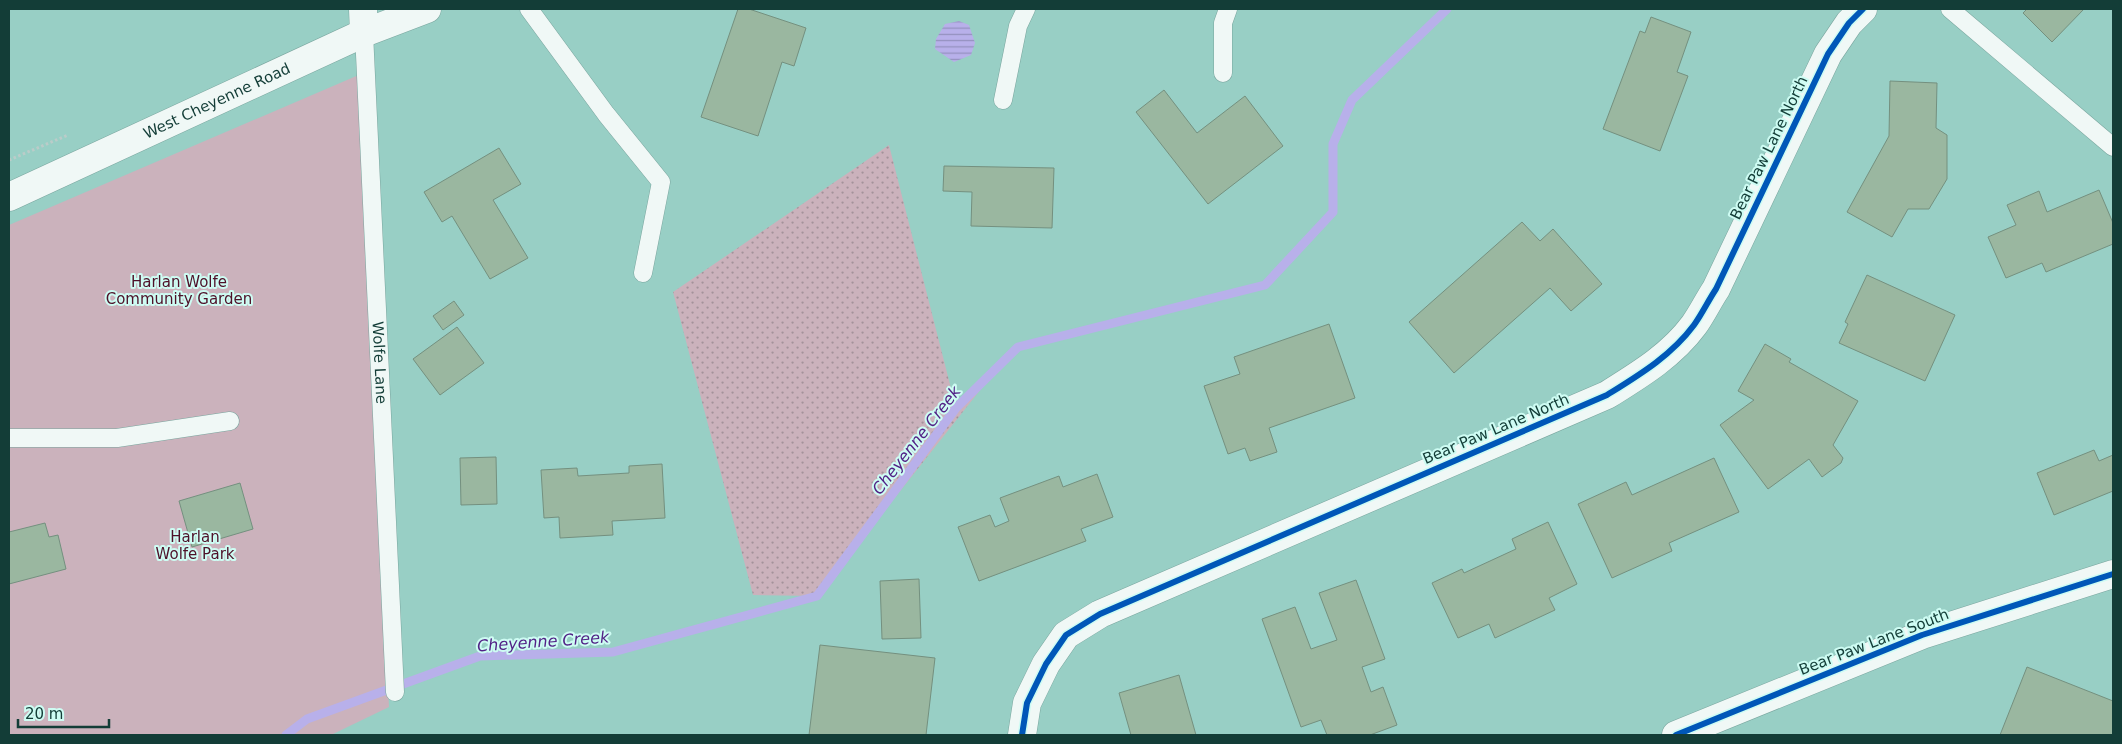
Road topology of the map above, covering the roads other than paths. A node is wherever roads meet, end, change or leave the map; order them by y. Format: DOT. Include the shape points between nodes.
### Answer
graph roads {
  1 [pos="427,9"];
  2 [pos="529,9"];
  3 [pos="1026,9"];
  4 [pos="1228,9"];
  5 [pos="1863,9"];
  6 [pos="1950,9"];
  7 [pos="364,21"];
  8 [pos="1223,73"];
  9 [pos="1003,100"];
  10 [pos="2113,147"];
  11 [pos="9,197"];
  12 [pos="643,273"];
  13 [pos="230,421"];
  14 [pos="9,438"];
  15 [pos="2113,574"];
  16 [pos="395,692"];
  17 [pos="1022,735"];
  18 [pos="1676,735"];
  1 -- 7 [label="street, West Cheyenne Road"];
  2 -- 12 [label="lane" via="661,182"];
  3 -- 9 [label="lane" via="1018,26"];
  4 -- 8 [label="lane" via="1223,23"];
  5 -- 17 [label="street, Bear Paw Lane North" via="1828,54 1716,289 1673,349 1646,371 1607,395 1100,614 1066,635 1046,664 1027,703"];
  6 -- 10 [label="lane"];
  7 -- 11 [label="street, West Cheyenne Road"];
  7 -- 16 [label="lane, Wolfe Lane"];
  13 -- 14 [label="lane" via="117,438"];
  15 -- 18 [label="street, Bear Paw Lane South" via="1922,635"];
}
